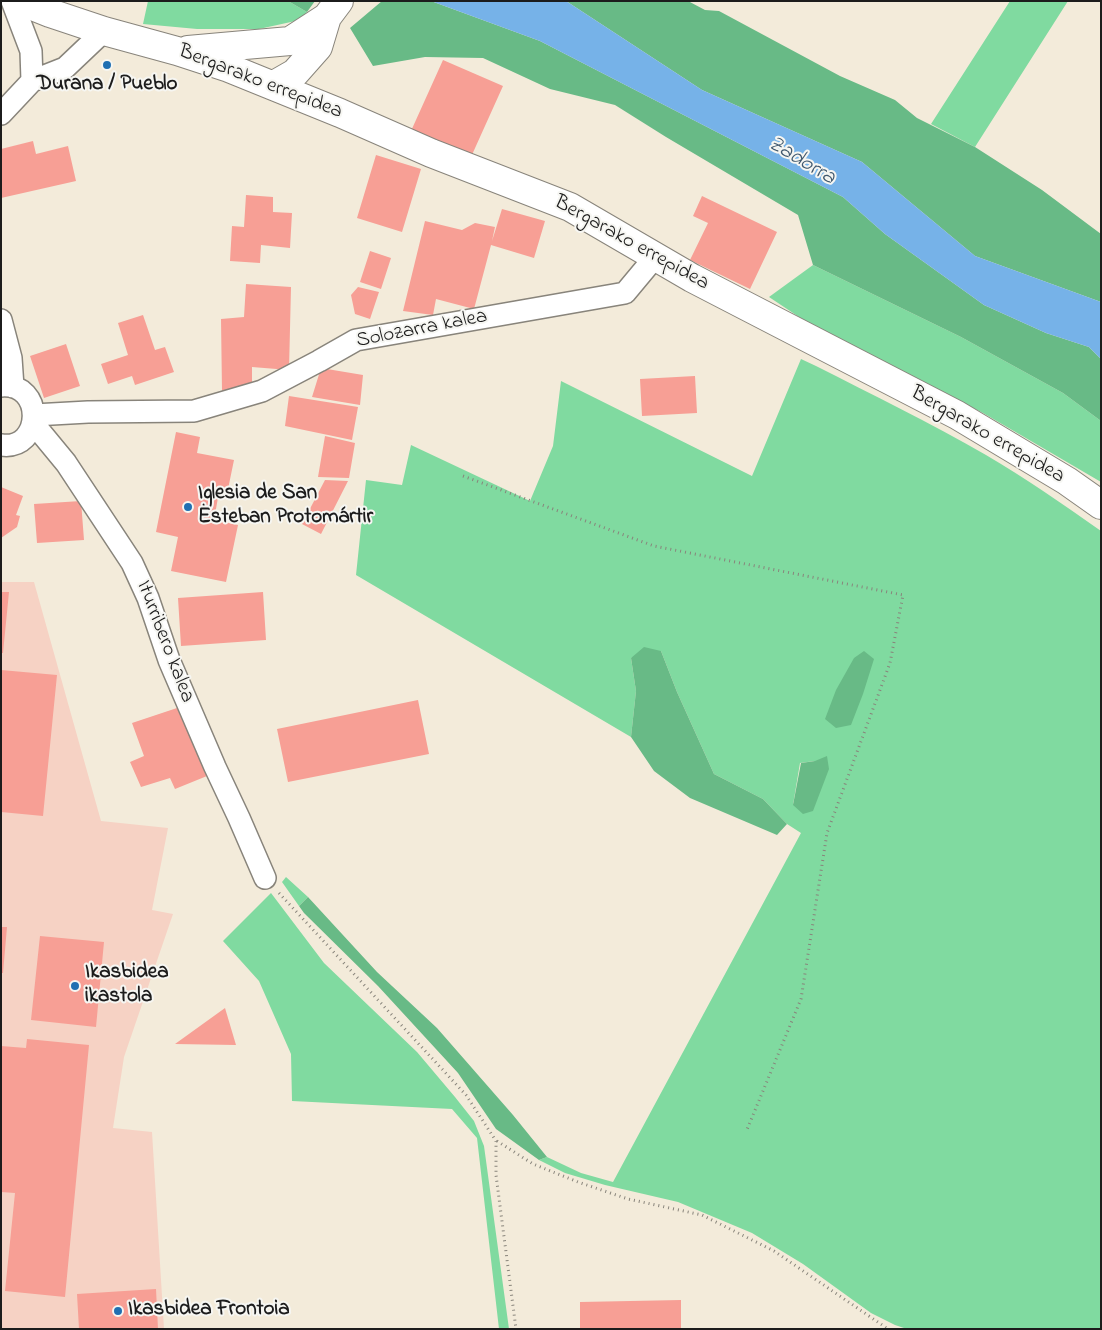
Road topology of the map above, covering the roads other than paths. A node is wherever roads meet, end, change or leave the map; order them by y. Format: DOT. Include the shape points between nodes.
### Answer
graph roads {
  1 [pos="12,1"];
  2 [pos="20,1"];
  3 [pos="333,9"];
  4 [pos="104,31"];
  5 [pos="299,49"];
  6 [pos="177,51"];
  7 [pos="32,80"];
  8 [pos="274,85"];
  9 [pos="340,113"];
  10 [pos="1,114"];
  11 [pos="655,257"];
  12 [pos="1,320"];
  13 [pos="7,387"];
  14 [pos="34,419"];
  15 [pos="1,445"];
  16 [pos="1101,505"];
  17 [pos="265,878"];
  1 -- 7 [label="street" via="31,51"];
  2 -- 4 [label="street, Bergarako errepidea"];
  3 -- 5 [label="street" via="318,47"];
  4 -- 6 [label="street, Bergarako errepidea"];
  4 -- 7 [label="street" via="65,68"];
  5 -- 6 [label="street"];
  5 -- 8 [label="street" via="282,59"];
  5 -- 9 [label="street" via="315,90"];
  6 -- 8 [label="street, Bergarako errepidea"];
  7 -- 10 [label="street"];
  8 -- 9 [label="street, Bergarako errepidea"];
  9 -- 11 [label="street, Bergarako errepidea" via="431,153 570,207"];
  11 -- 14 [label="street, Solozarra kalea" via="625,293 356,340 262,391 194,411 88,412"];
  11 -- 16 [label="street, Bergarako errepidea" via="957,415"];
  12 -- 13 [label="street" via="12,358"];
  13 -- 14 [label="street, Iturribero kalea" via="22,391 29,398"];
  14 -- 15 [label="street" via="30,432 23,439"];
  14 -- 17 [label="street, Iturribero kalea" via="132,562 169,660"];
}
